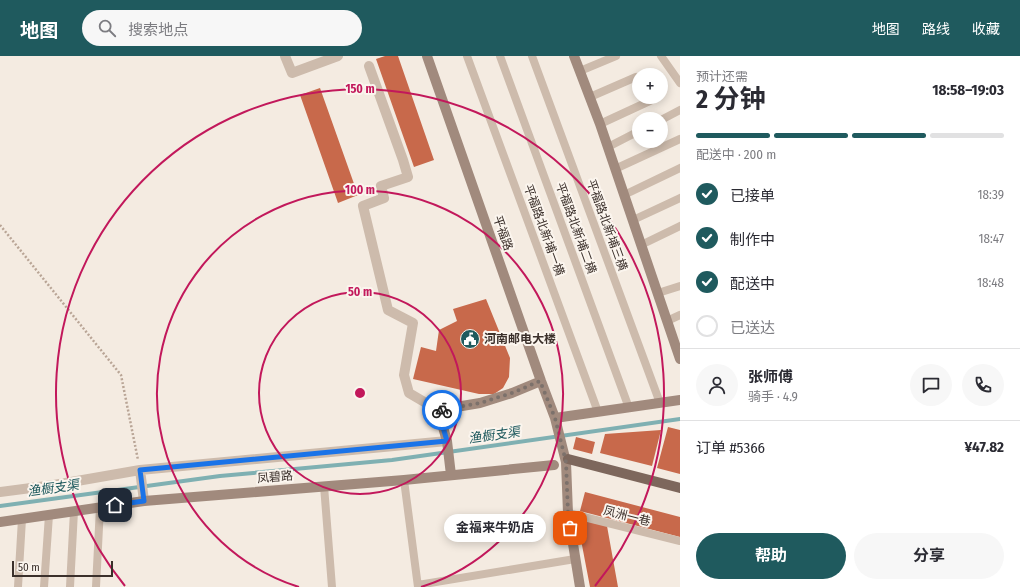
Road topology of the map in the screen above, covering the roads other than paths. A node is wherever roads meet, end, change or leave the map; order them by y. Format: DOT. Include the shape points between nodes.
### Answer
graph roads {
  1 [pos="285,56"];
  2 [pos="338,56"];
  3 [pos="427,56"];
  4 [pos="467,56"];
  5 [pos="500,56"];
  6 [pos="532,56"];
  7 [pos="574,56"];
  8 [pos="616,56"];
  9 [pos="661,56"];
  10 [pos="369,66"];
  11 [pos="580,71"];
  12 [pos="632,79"];
  13 [pos="680,83"];
  14 [pos="590,97"];
  15 [pos="643,104"];
  16 [pos="680,110"];
  17 [pos="668,116"];
  18 [pos="600,124"];
  19 [pos="632,135"];
  20 [pos="680,139"];
  21 [pos="608,147"];
  22 [pos="680,168"];
  23 [pos="615,169"];
  24 [pos="624,195"];
  25 [pos="680,198"];
  26 [pos="633,220"];
  27 [pos="680,226"];
  28 [pos="641,245"];
  29 [pos="680,286"];
  30 [pos="658,294"];
  31 [pos="680,315"];
  32 [pos="667,321"];
  33 [pos="679,353"];
  34 [pos="540,381"];
  35 [pos="680,400"];
  36 [pos="660,403"];
  37 [pos="629,408"];
  38 [pos="438,410"];
  39 [pos="598,412"];
  40 [pos="555,418"];
  41 [pos="447,441"];
  42 [pos="567,463"];
  43 [pos="554,465"];
  44 [pos="140,470"];
  45 [pos="451,475"];
  46 [pos="404,480"];
  47 [pos="324,486"];
  48 [pos="680,488"];
  49 [pos="0,492"];
  50 [pos="144,501"];
  51 [pos="100,507"];
  52 [pos="74,511"];
  53 [pos="568,513"];
  54 [pos="49,515"];
  55 [pos="22,519"];
  56 [pos="0,522"];
  57 [pos="680,541"];
  58 [pos="575,559"];
  59 [pos="418,586"];
  60 [pos="18,587"];
  61 [pos="44,587"];
  62 [pos="70,587"];
  63 [pos="96,587"];
  64 [pos="332,587"];
  65 [pos="580,587"];
  1 -- 2 [label="street" via="292,73"];
  3 -- 34 [label="street, 平福路"];
  4 -- 39 [label="lane, 平福路北新埔一横"];
  5 -- 37 [label="lane, 平福路北新埔二横"];
  6 -- 36 [label="lane, 平福路北新埔三横"];
  7 -- 11 [label="street"];
  8 -- 11 [label="lane"];
  9 -- 13 [label="lane"];
  10 -- 38 [label="street" via="408,177 381,186 384,198 363,206 388,310 413,324 404,375 409,393"];
  11 -- 14 [label="street"];
  12 -- 14 [label="lane"];
  14 -- 18 [label="street"];
  15 -- 18 [label="lane"];
  16 -- 17 [label="lane"];
  18 -- 21 [label="street"];
  19 -- 21 [label="lane"];
  20 -- 23 [label="lane"];
  21 -- 23 [label="street"];
  22 -- 24 [label="lane"];
  23 -- 24 [label="street"];
  24 -- 26 [label="street"];
  25 -- 26 [label="lane"];
  26 -- 28 [label="street"];
  27 -- 28 [label="lane"];
  28 -- 30 [label="street"];
  29 -- 30 [label="lane"];
  30 -- 32 [label="street"];
  31 -- 32 [label="lane"];
  32 -- 33 [label="street"];
  34 -- 38 [label="street" via="480,403"];
  34 -- 40 [label="street, 平福路"];
  35 -- 36 [label="street"];
  36 -- 37 [label="street"];
  37 -- 39 [label="street"];
  38 -- 41 [label="street"];
  39 -- 40 [label="street"];
  40 -- 42 [label="street, 平福路"];
  41 -- 44 [label="street"];
  41 -- 45 [label="street"];
  42 -- 48 [label="main road"];
  42 -- 53 [label="street, 平福路"];
  43 -- 45 [label="street, 凤碧路"];
  44 -- 49 [label="street"];
  44 -- 50 [label="street"];
  45 -- 46 [label="street, 凤碧路"];
  46 -- 47 [label="street, 凤碧路"];
  46 -- 59 [label="lane"];
  47 -- 50 [label="street, 凤碧路"];
  47 -- 64 [label="lane"];
  50 -- 51 [label="street, 凤碧路"];
  51 -- 52 [label="street, 凤碧路"];
  51 -- 63 [label="lane"];
  52 -- 54 [label="street, 凤碧路"];
  52 -- 62 [label="lane"];
  53 -- 57 [label="lane, 凤洲一巷"];
  53 -- 58 [label="street, 平福路"];
  54 -- 55 [label="street, 凤碧路"];
  54 -- 61 [label="lane"];
  55 -- 56 [label="street, 凤碧路"];
  55 -- 60 [label="lane"];
  58 -- 59 [label="lane"];
  58 -- 65 [label="street, 平福路"];
}
